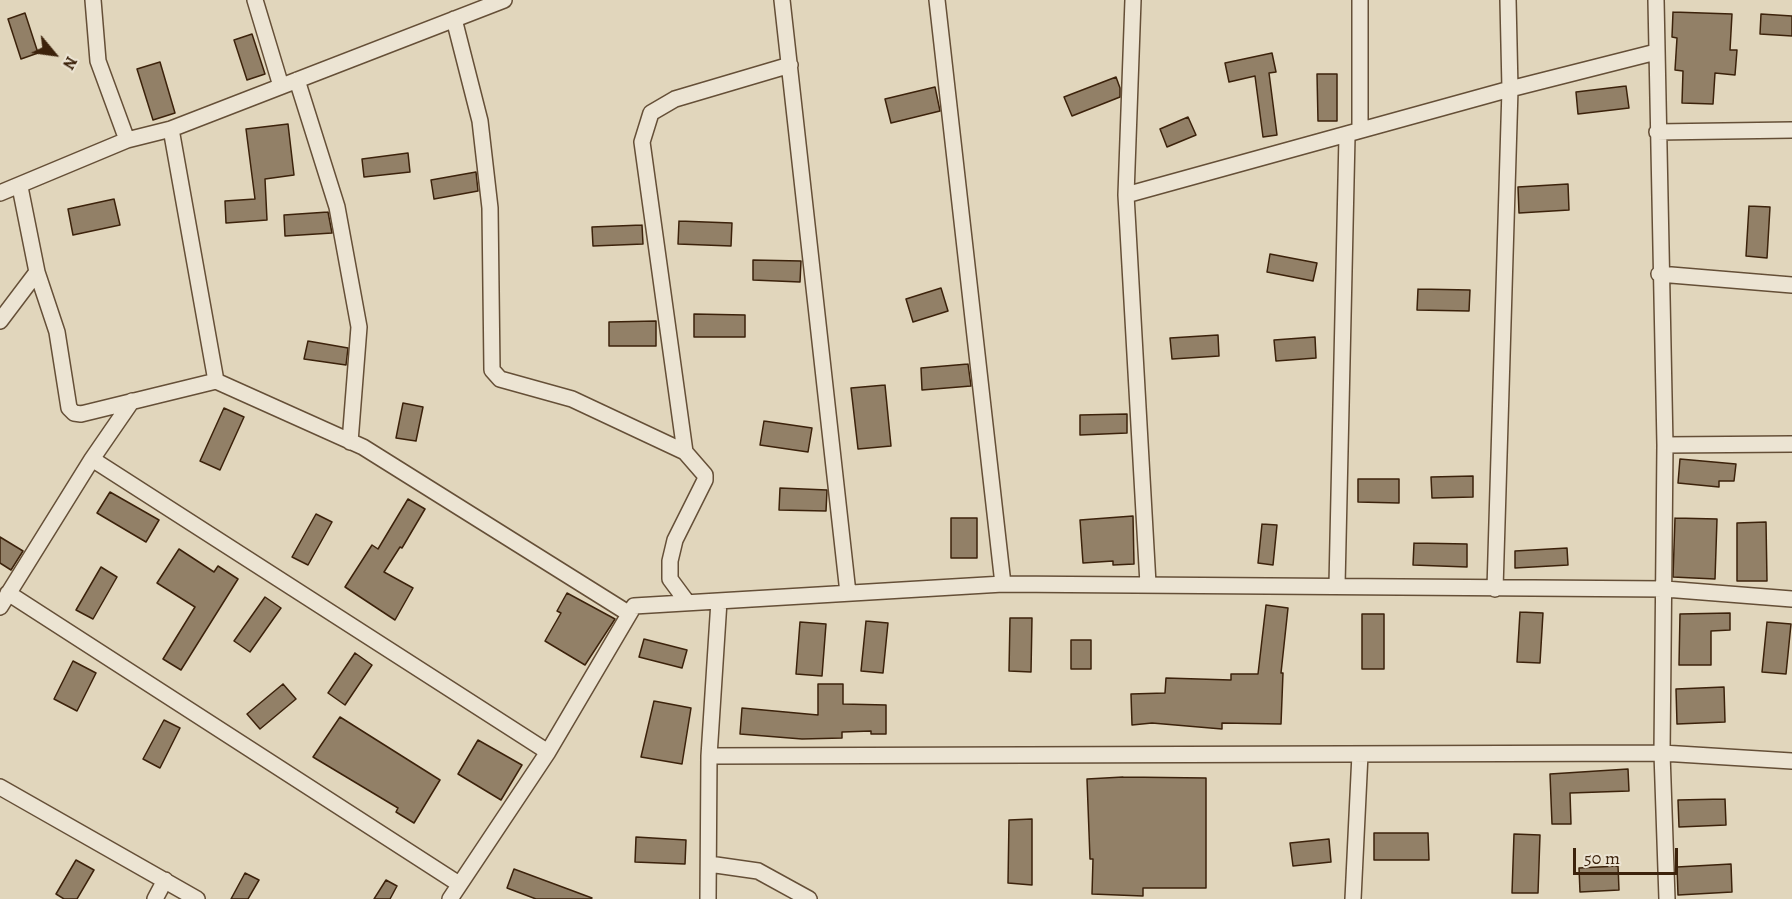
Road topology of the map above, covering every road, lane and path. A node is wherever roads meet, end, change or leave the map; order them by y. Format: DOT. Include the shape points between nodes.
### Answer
graph roads {
  1 [pos="93,0"];
  2 [pos="255,0"];
  3 [pos="504,0"];
  4 [pos="782,0"];
  5 [pos="937,0"];
  6 [pos="1132,0"];
  7 [pos="1360,0"];
  8 [pos="1508,0"];
  9 [pos="1656,0"];
  10 [pos="454,19"];
  11 [pos="1656,52"];
  12 [pos="790,64"];
  13 [pos="297,80"];
  14 [pos="281,86"];
  15 [pos="1510,89"];
  16 [pos="171,129"];
  17 [pos="1792,130"];
  18 [pos="1657,132"];
  19 [pos="1354,133"];
  20 [pos="127,140"];
  21 [pos="20,187"];
  22 [pos="0,193"];
  23 [pos="1126,195"];
  24 [pos="37,272"];
  25 [pos="1659,274"];
  26 [pos="1792,285"];
  27 [pos="0,321"];
  28 [pos="216,381"];
  29 [pos="132,401"];
  30 [pos="350,441"];
  31 [pos="1792,444"];
  32 [pos="1665,445"];
  33 [pos="685,452"];
  34 [pos="92,459"];
  35 [pos="1003,584"];
  36 [pos="1148,584"];
  37 [pos="1337,585"];
  38 [pos="1494,589"];
  39 [pos="1665,589"];
  40 [pos="8,593"];
  41 [pos="848,593"];
  42 [pos="1792,599"];
  43 [pos="719,601"];
  44 [pos="687,602"];
  45 [pos="0,607"];
  46 [pos="628,613"];
  47 [pos="548,752"];
  48 [pos="1662,753"];
  49 [pos="1360,754"];
  50 [pos="709,756"];
  51 [pos="1792,761"];
  52 [pos="0,787"];
  53 [pos="709,864"];
  54 [pos="165,880"];
  55 [pos="459,884"];
  56 [pos="155,899"];
  57 [pos="197,899"];
  58 [pos="450,899"];
  59 [pos="708,899"];
  60 [pos="809,899"];
  61 [pos="1353,899"];
  62 [pos="1667,899"];
  1 -- 20 [label="street" via="98,61"];
  2 -- 14 [label="street"];
  3 -- 10 [label="street"];
  4 -- 12 [label="street"];
  5 -- 35 [label="street"];
  6 -- 23 [label="street"];
  7 -- 19 [label="street"];
  8 -- 15 [label="street"];
  9 -- 11 [label="street"];
  10 -- 13 [label="street"];
  10 -- 33 [label="street" via="480,121 490,208 492,370 500,379 572,399"];
  11 -- 15 [label="street"];
  11 -- 18 [label="street"];
  12 -- 33 [label="street" via="675,99 651,113 642,142"];
  12 -- 41 [label="street"];
  13 -- 14 [label="street"];
  13 -- 30 [label="street" via="337,207 359,327"];
  14 -- 16 [label="street"];
  15 -- 19 [label="street"];
  15 -- 38 [label="street"];
  16 -- 20 [label="street"];
  16 -- 28 [label="street"];
  17 -- 18 [label="street"];
  18 -- 25 [label="street"];
  19 -- 23 [label="street"];
  19 -- 37 [label="street"];
  20 -- 21 [label="street"];
  21 -- 22 [label="street"];
  21 -- 24 [label="street"];
  23 -- 36 [label="street"];
  24 -- 27 [label="street"];
  24 -- 29 [label="street" via="57,332 69,408 81,414"];
  25 -- 26 [label="street"];
  25 -- 32 [label="street"];
  28 -- 29 [label="street"];
  28 -- 30 [label="street"];
  29 -- 34 [label="street"];
  30 -- 46 [label="street"];
  31 -- 32 [label="street"];
  32 -- 39 [label="street"];
  33 -- 44 [label="street" via="705,477 675,540 670,561 670,579"];
  34 -- 40 [label="street"];
  34 -- 47 [label="street"];
  35 -- 36 [label="street"];
  35 -- 41 [label="street"];
  36 -- 37 [label="street"];
  37 -- 38 [label="street"];
  38 -- 39 [label="street"];
  39 -- 42 [label="street"];
  39 -- 48 [label="street"];
  40 -- 45 [label="street"];
  40 -- 55 [label="street"];
  41 -- 43 [label="street"];
  43 -- 44 [label="street"];
  43 -- 50 [label="street"];
  44 -- 46 [label="street" via="645,603"];
  46 -- 47 [label="street"];
  47 -- 55 [label="street"];
  48 -- 49 [label="street"];
  48 -- 51 [label="street"];
  48 -- 62 [label="street"];
  49 -- 50 [label="street"];
  49 -- 61 [label="street"];
  50 -- 53 [label="street"];
  52 -- 54 [label="street"];
  53 -- 59 [label="street"];
  53 -- 60 [label="street" via="758,871"];
  54 -- 56 [label="street"];
  54 -- 57 [label="street"];
  55 -- 58 [label="street"];
}
